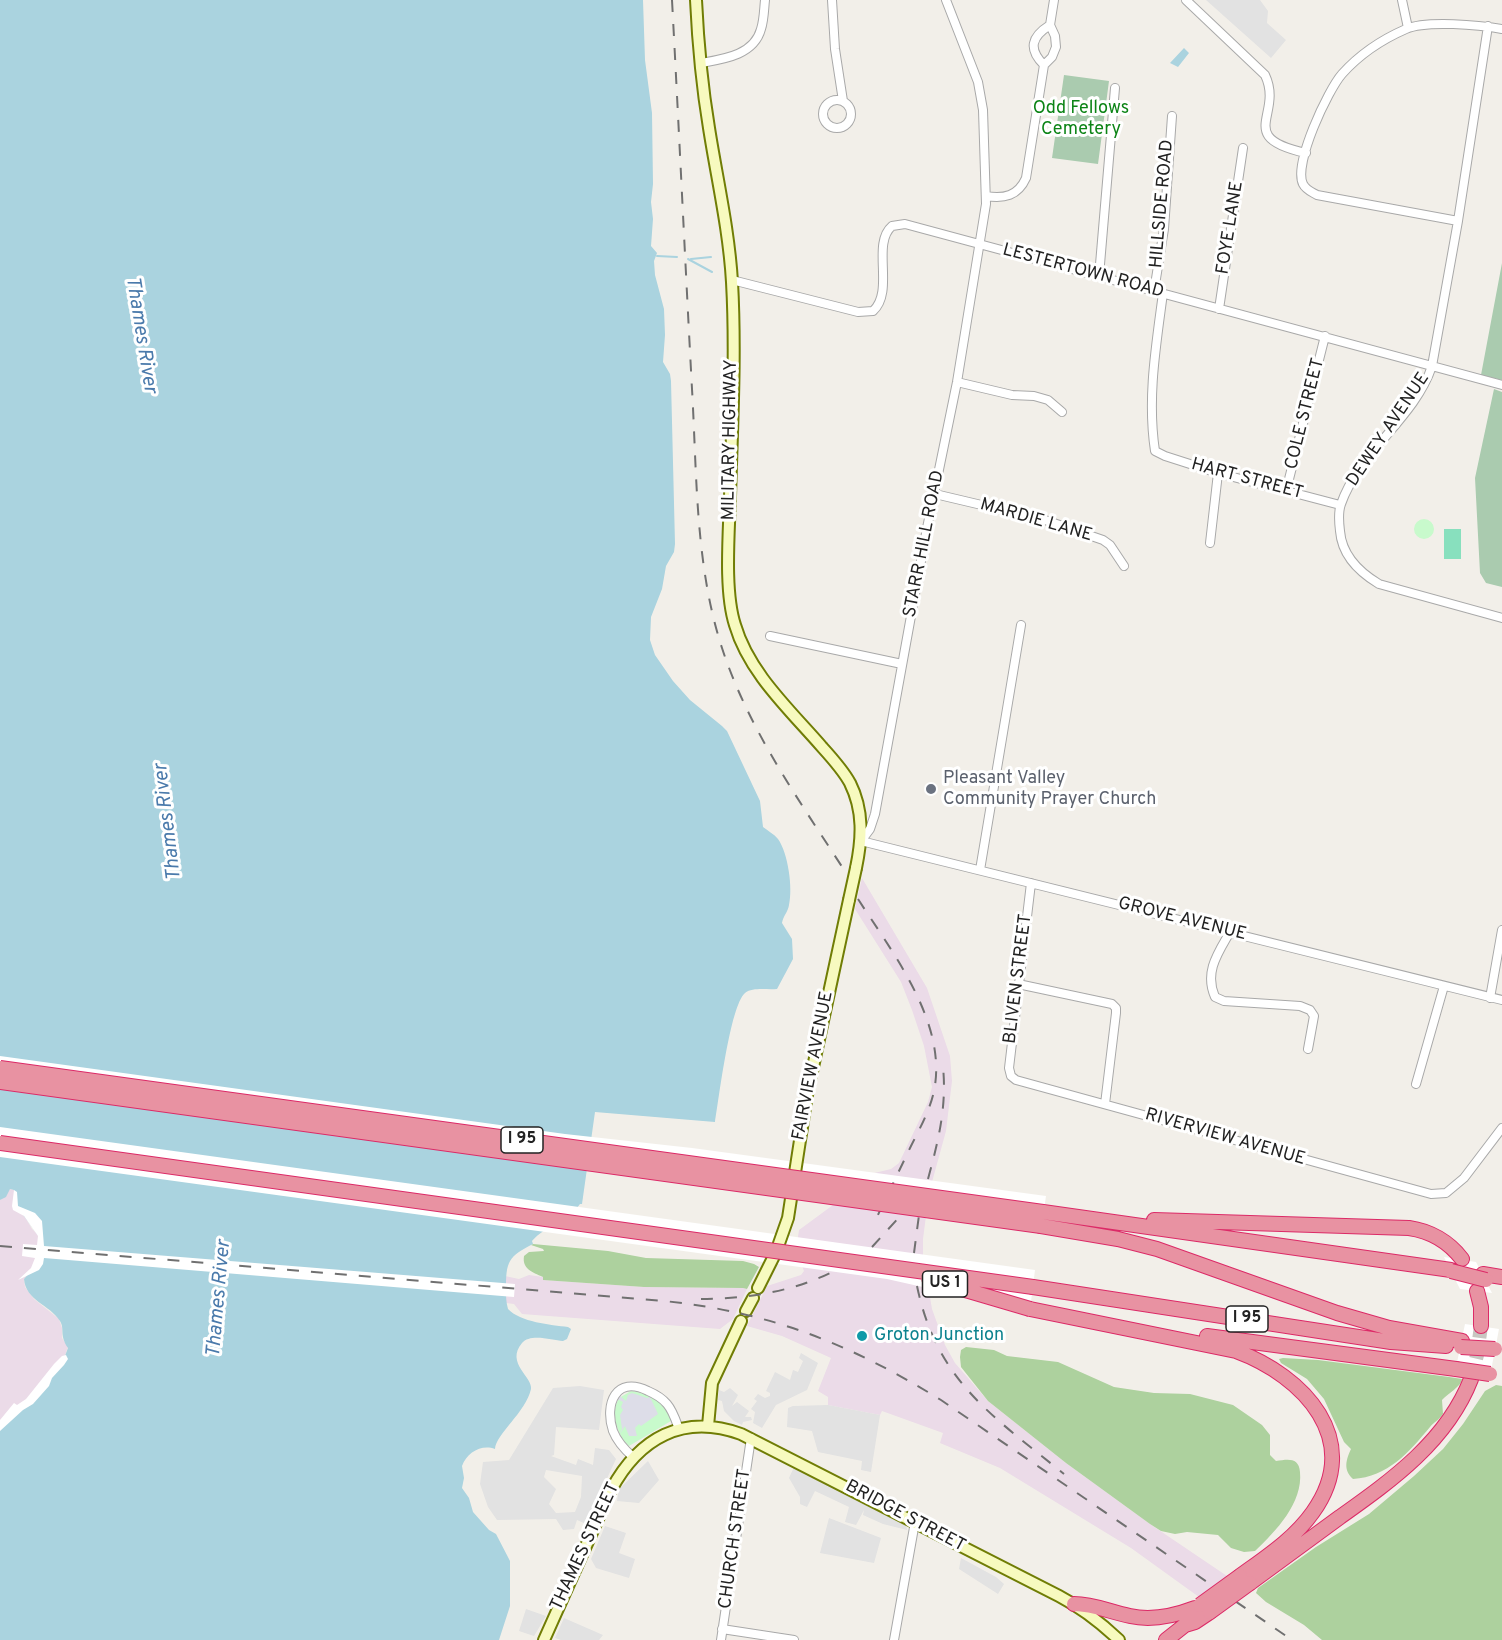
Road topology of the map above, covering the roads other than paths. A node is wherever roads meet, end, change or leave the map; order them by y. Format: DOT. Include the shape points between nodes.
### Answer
graph roads {
  1 [pos="696,0"];
  2 [pos="765,0"];
  3 [pos="832,0"];
  4 [pos="946,0"];
  5 [pos="1054,0"];
  6 [pos="1186,0"];
  7 [pos="1402,0"];
  8 [pos="1050,25"];
  9 [pos="1488,26"];
  10 [pos="1408,28"];
  11 [pos="1502,29"];
  12 [pos="701,63"];
  13 [pos="1044,65"];
  14 [pos="1115,88"];
  15 [pos="843,101"];
  16 [pos="1172,116"];
  17 [pos="1244,148"];
  18 [pos="1306,153"];
  19 [pos="986,196"];
  20 [pos="1458,221"];
  21 [pos="979,244"];
  22 [pos="1099,276"];
  23 [pos="732,280"];
  24 [pos="1158,292"];
  25 [pos="1219,309"];
  26 [pos="1325,336"];
  27 [pos="1432,366"];
  28 [pos="957,382"];
  29 [pos="1502,385"];
  30 [pos="1062,412"];
  31 [pos="1155,451"];
  32 [pos="1218,473"];
  33 [pos="1286,491"];
  34 [pos="935,494"];
  35 [pos="1340,505"];
  36 [pos="1210,543"];
  37 [pos="1124,566"];
  38 [pos="1502,618"];
  39 [pos="1021,625"];
  40 [pos="770,636"];
  41 [pos="902,664"];
  42 [pos="861,841"];
  43 [pos="980,870"];
  44 [pos="1031,883"];
  45 [pos="1502,930"];
  46 [pos="1230,932"];
  47 [pos="1018,984"];
  48 [pos="1444,986"];
  49 [pos="1491,998"];
  50 [pos="1502,1000"];
  51 [pos="1308,1049"];
  52 [pos="0,1068"];
  53 [pos="1011,1076"];
  54 [pos="0,1082"];
  55 [pos="1416,1084"];
  56 [pos="1105,1104"];
  57 [pos="1502,1128"];
  58 [pos="0,1143"];
  59 [pos="1042,1219"];
  60 [pos="1125,1224"];
  61 [pos="1462,1259"];
  62 [pos="859,1262"];
  63 [pos="1502,1276"];
  64 [pos="1482,1282"];
  65 [pos="1502,1284"];
  66 [pos="1089,1321"];
  67 [pos="1481,1326"];
  68 [pos="1461,1344"];
  69 [pos="1494,1349"];
  70 [pos="1496,1375"];
  71 [pos="1471,1379"];
  72 [pos="708,1425"];
  73 [pos="679,1430"];
  74 [pos="751,1438"];
  75 [pos="633,1458"];
  76 [pos="915,1522"];
  77 [pos="1245,1579"];
  78 [pos="1074,1604"];
  79 [pos="1202,1608"];
  80 [pos="722,1629"];
  81 [pos="544,1640"];
  82 [pos="721,1640"];
  83 [pos="794,1640"];
  84 [pos="894,1640"];
  85 [pos="1119,1640"];
  86 [pos="1166,1640"];
  1 -- 12 [label="street, MILITARY HIGHWAY"];
  2 -- 12 [label="street" via="761,30 754,43 729,58"];
  3 -- 15 [label="street"];
  4 -- 19 [label="street, STARR HILL ROAD" via="978,82 983,110"];
  5 -- 8 [label="street"];
  6 -- 18 [label="street" via="1266,75 1271,97 1265,119 1274,143"];
  7 -- 10 [label="street"];
  8 -- 13 [label="street" via="1056,47"];
  8 -- 13 [label="street" via="1035,38 1033,49"];
  9 -- 10 [label="street" via="1428,24"];
  9 -- 11 [label="street"];
  9 -- 20 [label="street, DEWEY AVENUE"];
  10 -- 18 [label="street" via="1368,52 1342,74 1325,99"];
  12 -- 23 [label="street, MILITARY HIGHWAY"];
  13 -- 19 [label="street" via="1023,186 1006,197"];
  14 -- 22 [label="street"];
  16 -- 24 [label="street, HILLSIDE ROAD"];
  17 -- 25 [label="street, FOYE LANE"];
  18 -- 20 [label="street" via="1302,183 1317,195"];
  19 -- 21 [label="street, STARR HILL ROAD"];
  20 -- 27 [label="street, DEWEY AVENUE"];
  21 -- 22 [label="street, LESTERTOWN ROAD"];
  21 -- 23 [label="street, LESTERTOWN ROAD" via="892,225 885,235 881,300 873,311 867,312"];
  21 -- 28 [label="street, STARR HILL ROAD"];
  22 -- 24 [label="street, LESTERTOWN ROAD"];
  23 -- 42 [label="street, MILITARY HIGHWAY" via="734,381 729,562 734,622 747,655 849,782 858,807"];
  24 -- 25 [label="street, LESTERTOWN ROAD"];
  24 -- 31 [label="street, HILLSIDE ROAD" via="1151,404"];
  25 -- 26 [label="street, LESTERTOWN ROAD"];
  26 -- 27 [label="street, LESTERTOWN ROAD"];
  26 -- 33 [label="street, COLE STREET"];
  27 -- 29 [label="street, LESTERTOWN ROAD"];
  27 -- 35 [label="street, DEWEY AVENUE" via="1409,407 1359,471"];
  28 -- 30 [label="street" via="1034,396 1048,400"];
  28 -- 34 [label="street, STARR HILL ROAD"];
  31 -- 32 [label="street, HART STREET"];
  32 -- 33 [label="street, HART STREET"];
  32 -- 36 [label="street"];
  33 -- 35 [label="street, HART STREET"];
  34 -- 37 [label="street, MARDIE LANE" via="1045,520 1103,540"];
  34 -- 41 [label="street, STARR HILL ROAD"];
  35 -- 38 [label="street, DEWEY AVENUE" via="1340,536 1345,553 1363,574 1379,584"];
  39 -- 43 [label="street"];
  40 -- 41 [label="street"];
  41 -- 42 [label="street, STARR HILL ROAD" via="875,814"];
  42 -- 43 [label="street, GROVE AVENUE"];
  42 -- 72 [label="street, FAIRVIEW AVENUE, bridge" via="807,1095 788,1218 776,1252 714,1378"];
  43 -- 44 [label="street, GROVE AVENUE"];
  44 -- 46 [label="street, GROVE AVENUE"];
  44 -- 47 [label="street, BLIVEN STREET"];
  45 -- 49 [label="street"];
  46 -- 48 [label="street, GROVE AVENUE"];
  46 -- 51 [label="street" via="1210,974 1215,997 1310,1010 1314,1016"];
  47 -- 53 [label="street, BLIVEN STREET"];
  47 -- 56 [label="street" via="1116,1008"];
  48 -- 49 [label="street, GROVE AVENUE"];
  48 -- 55 [label="street"];
  49 -- 50 [label="street, GROVE AVENUE"];
  52 -- 59 [label="highway, I 95, bridge"];
  53 -- 56 [label="street, RIVERVIEW AVENUE"];
  54 -- 59 [label="highway, bridge"];
  56 -- 57 [label="street, RIVERVIEW AVENUE" via="1440,1195 1464,1178"];
  58 -- 62 [label="highway, I 95, bridge"];
  59 -- 60 [label="highway, I 95"];
  59 -- 68 [label="highway" via="1156,1249 1337,1313"];
  60 -- 61 [label="highway" via="1160,1220 1401,1227 1436,1237"];
  60 -- 64 [label="highway, I 95, bridge" via="1449,1270"];
  62 -- 66 [label="highway, US 1, bridge" via="1030,1309"];
  62 -- 68 [label="highway, I 95, bridge" via="1391,1342"];
  63 -- 64 [label="highway"];
  64 -- 65 [label="highway"];
  64 -- 67 [label="highway"];
  66 -- 70 [label="highway, US 1, bridge"];
  66 -- 77 [label="highway" via="1221,1347 1256,1359 1297,1387 1322,1417 1332,1454 1323,1495 1298,1530"];
  68 -- 69 [label="highway, I 95, bridge"];
  71 -- 77 [label="highway" via="1451,1418 1410,1463"];
  72 -- 73 [label="street, BRIDGE STREET"];
  72 -- 74 [label="street, BRIDGE STREET"];
  73 -- 75 [label="street, BRIDGE STREET" via="658,1437"];
  73 -- 75 [label="street" via="671,1410 657,1396 641,1388 626,1387 615,1393 611,1423 616,1437"];
  74 -- 76 [label="street, BRIDGE STREET"];
  74 -- 80 [label="street, CHURCH STREET"];
  75 -- 81 [label="street, THAMES STREET" via="611,1490"];
  76 -- 78 [label="street, BRIDGE STREET"];
  76 -- 84 [label="street"];
  77 -- 79 [label="highway, bridge"];
  78 -- 79 [label="highway" via="1095,1605 1145,1618"];
  78 -- 85 [label="street, BRIDGE STREET"];
  79 -- 86 [label="highway" via="1193,1623"];
  80 -- 82 [label="street, CHURCH STREET"];
  80 -- 83 [label="street"];
}
